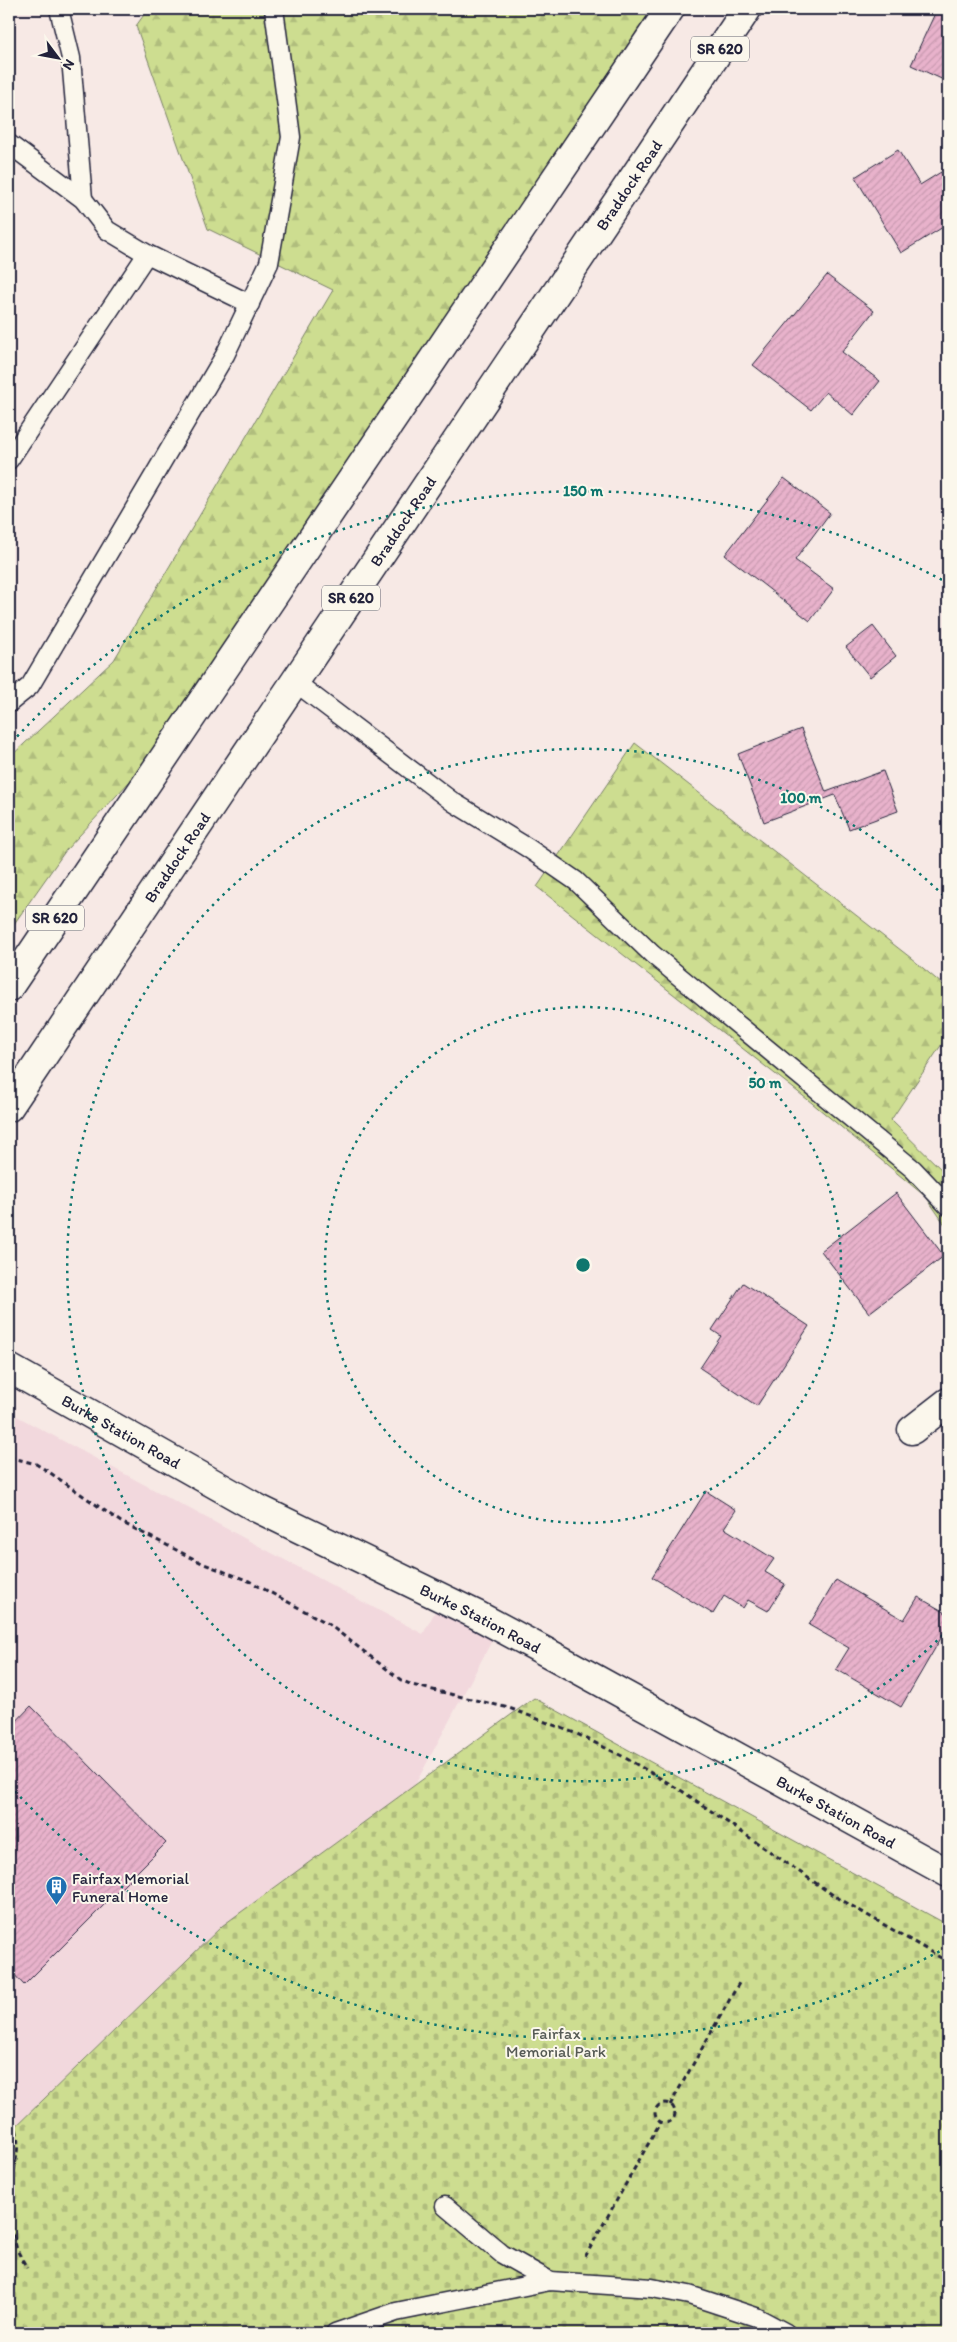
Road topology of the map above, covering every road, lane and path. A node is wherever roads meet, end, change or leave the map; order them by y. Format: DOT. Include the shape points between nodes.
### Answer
graph roads {
  1 [pos="59,9"];
  2 [pos="274,9"];
  3 [pos="670,9"];
  4 [pos="747,9"];
  5 [pos="9,144"];
  6 [pos="83,199"];
  7 [pos="146,254"];
  8 [pos="250,304"];
  9 [pos="9,460"];
  10 [pos="295,682"];
  11 [pos="9,703"];
  12 [pos="9,987"];
  13 [pos="9,1107"];
  14 [pos="948,1206"];
  15 [pos="9,1368"];
  16 [pos="948,1402"];
  17 [pos="912,1430"];
  18 [pos="9,1457"];
  19 [pos="948,1873"];
  20 [pos="948,1962"];
  21 [pos="738,1983"];
  22 [pos="670,2105"];
  23 [pos="9,2113"];
  24 [pos="661,2121"];
  25 [pos="9,2196"];
  26 [pos="445,2206"];
  27 [pos="9,2218"];
  28 [pos="27,2268"];
  29 [pos="550,2281"];
  30 [pos="571,2282"];
  31 [pos="335,2333"];
  32 [pos="786,2333"];
  1 -- 6 [label="lane" via="71,58"];
  2 -- 8 [label="lane" via="291,137 269,263"];
  3 -- 12 [label="main road, SR 620"];
  4 -- 10 [label="main road, Braddock Road / SR 620"];
  5 -- 6 [label="lane"];
  6 -- 7 [label="lane" via="107,230"];
  7 -- 8 [label="lane"];
  7 -- 9 [label="lane"];
  8 -- 11 [label="lane" via="225,355 30,686"];
  10 -- 13 [label="main road, Braddock Road / SR 620"];
  10 -- 14 [label="lane" via="453,802 576,881 652,954 913,1169"];
  15 -- 19 [label="main road, Burke Station Road" via="259,1509 553,1655"];
  16 -- 17 [label="main road"];
  18 -- 20 [label="path" via="36,1464 121,1522 204,1564 249,1581 327,1623 401,1680 509,1708 577,1734 622,1756 682,1791 833,1895"];
  21 -- 22 [label="path"];
  22 -- 24 [label="path" via="675,2112 672,2120"];
  22 -- 24 [label="path" via="664,2102 658,2106 655,2112"];
  23 -- 25 [label="path" via="19,2140"];
  24 -- 30 [label="path"];
  26 -- 29 [label="lane" via="502,2254"];
  27 -- 28 [label="path" via="17,2250"];
  29 -- 30 [label="lane"];
  29 -- 31 [label="lane" via="396,2312"];
  30 -- 32 [label="lane" via="689,2294 756,2317"];
}
